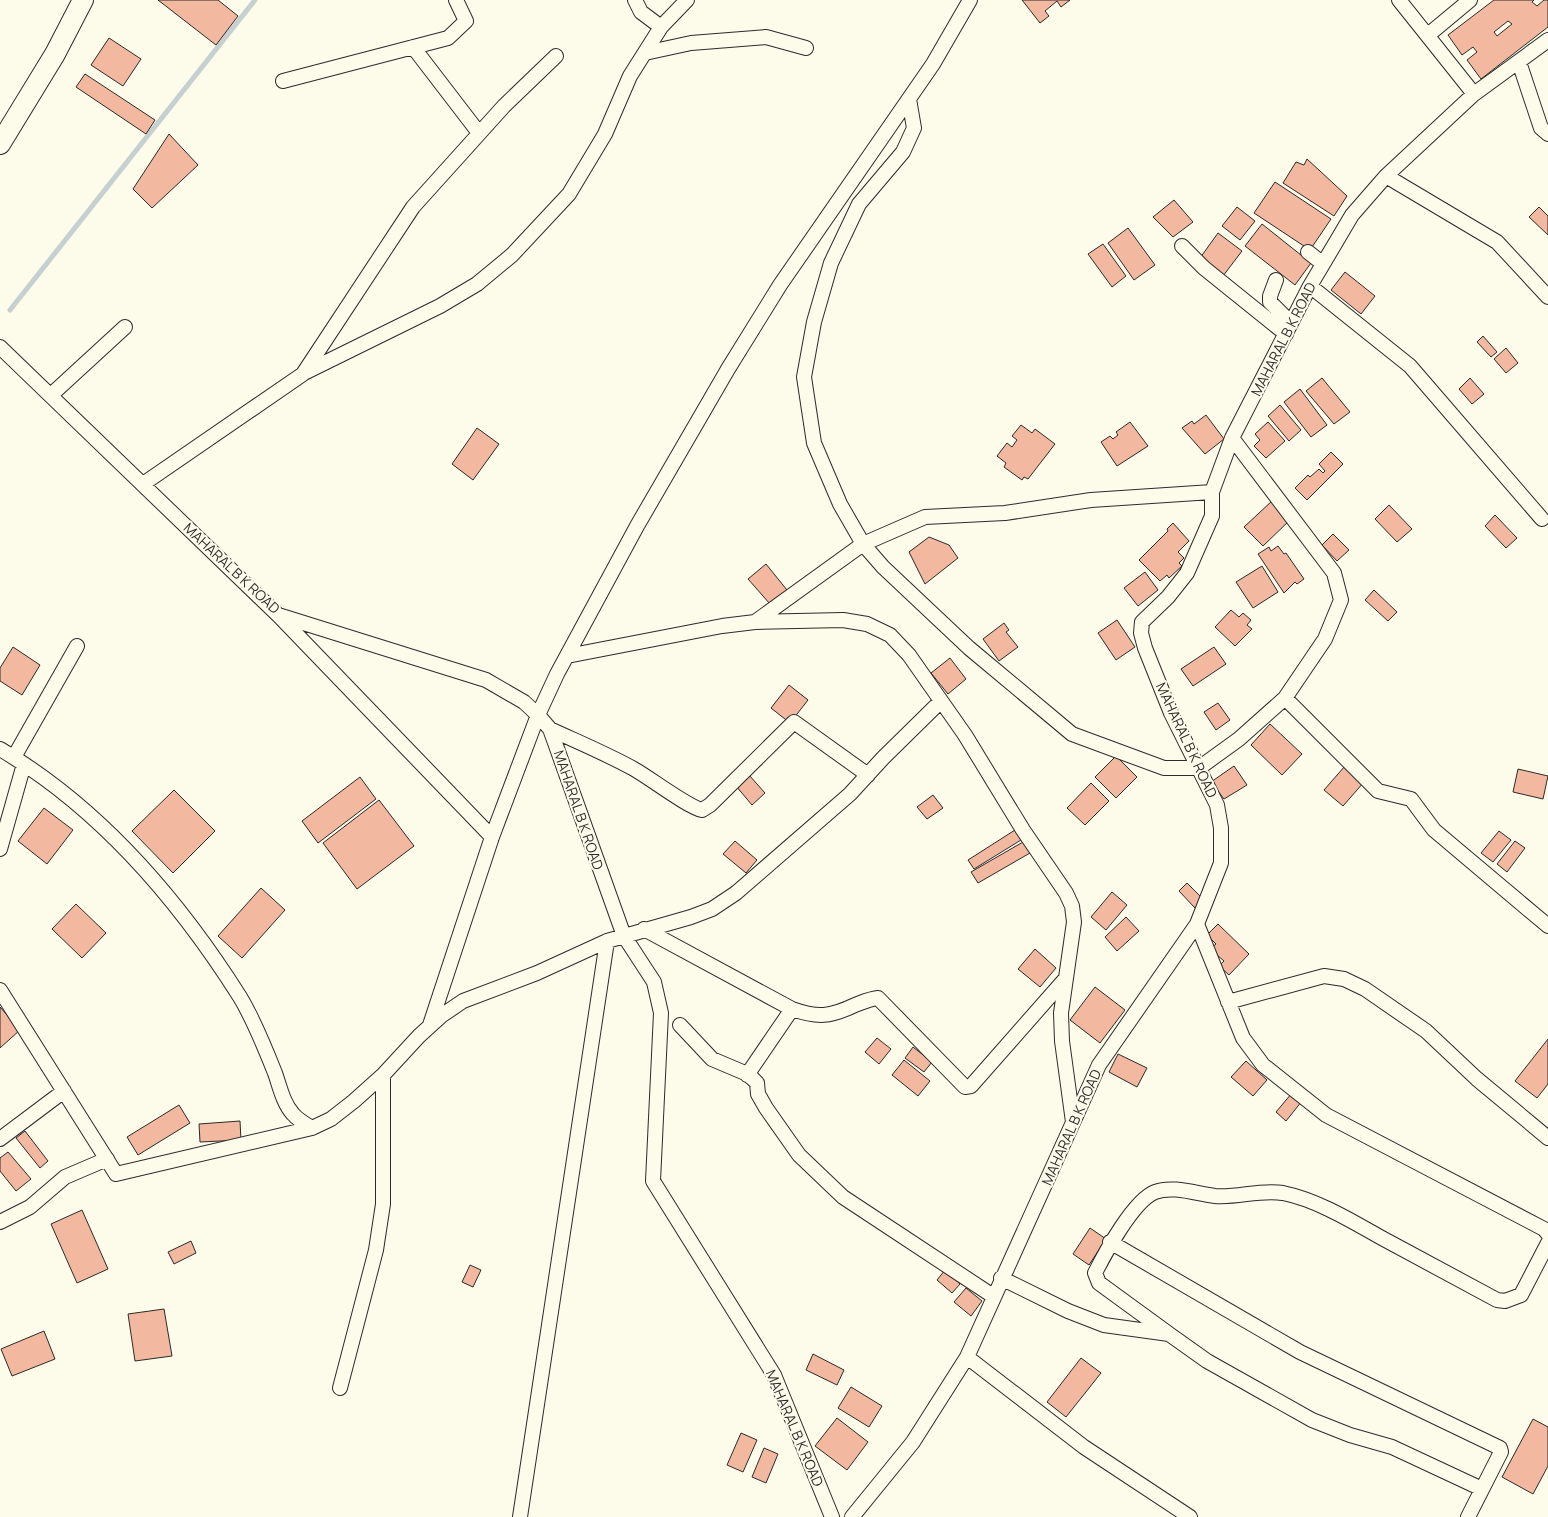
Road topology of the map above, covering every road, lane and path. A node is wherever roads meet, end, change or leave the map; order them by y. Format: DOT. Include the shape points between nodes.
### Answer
graph roads {
  1 [pos="84,0"];
  2 [pos="456,0"];
  3 [pos="635,0"];
  4 [pos="687,0"];
  5 [pos="970,0"];
  6 [pos="1399,0"];
  7 [pos="1470,0"];
  8 [pos="661,27"];
  9 [pos="1428,35"];
  10 [pos="1548,40"];
  11 [pos="413,47"];
  12 [pos="806,48"];
  13 [pos="644,53"];
  14 [pos="556,56"];
  15 [pos="1519,62"];
  16 [pos="283,81"];
  17 [pos="1474,94"];
  18 [pos="909,99"];
  19 [pos="479,133"];
  20 [pos="1548,134"];
  21 [pos="0,144"];
  22 [pos="1386,176"];
  23 [pos="1182,246"];
  24 [pos="1308,252"];
  25 [pos="1322,263"];
  26 [pos="1276,280"];
  27 [pos="1310,286"];
  28 [pos="1548,297"];
  29 [pos="125,327"];
  30 [pos="1289,329"];
  31 [pos="0,346"];
  32 [pos="303,374"];
  33 [pos="51,395"];
  34 [pos="1232,438"];
  35 [pos="143,484"];
  36 [pos="1212,492"];
  37 [pos="1542,519"];
  38 [pos="863,544"];
  39 [pos="278,615"];
  40 [pos="756,622"];
  41 [pos="77,646"];
  42 [pos="567,656"];
  43 [pos="1285,698"];
  44 [pos="941,701"];
  45 [pos="538,715"];
  46 [pos="550,729"];
  47 [pos="0,749"];
  48 [pos="19,760"];
  49 [pos="1199,768"];
  50 [pos="868,775"];
  51 [pos="492,837"];
  52 [pos="0,849"];
  53 [pos="1197,924"];
  54 [pos="1548,926"];
  55 [pos="644,929"];
  56 [pos="624,936"];
  57 [pos="607,941"];
  58 [pos="1066,978"];
  59 [pos="0,990"];
  60 [pos="1228,1002"];
  61 [pos="792,1009"];
  62 [pos="430,1026"];
  63 [pos="680,1026"];
  64 [pos="747,1074"];
  65 [pos="383,1076"];
  66 [pos="64,1091"];
  67 [pos="1073,1122"];
  68 [pos="312,1128"];
  69 [pos="1548,1138"];
  70 [pos="0,1139"];
  71 [pos="107,1159"];
  72 [pos="0,1222"];
  73 [pos="1548,1234"];
  74 [pos="1110,1242"];
  75 [pos="1548,1243"];
  76 [pos="1001,1278"];
  77 [pos="993,1296"];
  78 [pos="1169,1334"];
  79 [pos="967,1357"];
  80 [pos="340,1388"];
  81 [pos="1482,1490"];
  82 [pos="520,1517"];
  83 [pos="832,1517"];
  84 [pos="852,1517"];
  85 [pos="1190,1517"];
  86 [pos="1468,1517"];
  1 -- 21 [label="street"];
  2 -- 11 [label="street" via="466,21 448,38"];
  3 -- 8 [label="street" via="641,12"];
  4 -- 8 [label="street"];
  5 -- 18 [label="street"];
  6 -- 9 [label="street"];
  7 -- 9 [label="street"];
  8 -- 13 [label="street"];
  9 -- 17 [label="street"];
  10 -- 15 [label="street, MAHARAL B K ROAD"];
  11 -- 16 [label="street"];
  11 -- 19 [label="street"];
  12 -- 13 [label="street" via="766,37 691,43"];
  13 -- 32 [label="street" via="630,76 605,134 569,194 512,255 477,284 440,306"];
  14 -- 19 [label="street"];
  15 -- 17 [label="street, MAHARAL B K ROAD"];
  15 -- 20 [label="street" via="1541,128"];
  17 -- 22 [label="street, MAHARAL B K ROAD"];
  18 -- 38 [label="street" via="914,128 903,152 859,204 831,263 814,322 804,377 814,443 840,504"];
  18 -- 42 [label="street" via="780,285 728,369 637,526"];
  19 -- 32 [label="street" via="413,207"];
  22 -- 25 [label="street, MAHARAL B K ROAD" via="1352,215"];
  22 -- 28 [label="street" via="1497,242"];
  23 -- 30 [label="street" via="1204,268"];
  24 -- 25 [label="street"];
  25 -- 27 [label="street, MAHARAL B K ROAD"];
  26 -- 30 [label="street" via="1270,302"];
  27 -- 30 [label="street, MAHARAL B K ROAD"];
  27 -- 37 [label="street" via="1410,366"];
  29 -- 33 [label="street"];
  30 -- 34 [label="street, MAHARAL B K ROAD"];
  31 -- 33 [label="street, MAHARAL B K ROAD"];
  32 -- 35 [label="street"];
  33 -- 35 [label="street, MAHARAL B K ROAD"];
  34 -- 36 [label="street, MAHARAL B K ROAD"];
  34 -- 43 [label="street" via="1334,573 1341,600 1325,638"];
  35 -- 39 [label="street, MAHARAL B K ROAD"];
  36 -- 38 [label="street" via="1091,500 1005,513 925,517"];
  36 -- 49 [label="street, MAHARAL B K ROAD" via="1212,516 1191,565 1168,597 1142,622 1141,633 1171,713"];
  38 -- 40 [label="street"];
  38 -- 49 [label="street" via="969,648 1072,734 1164,768"];
  39 -- 45 [label="street, MAHARAL B K ROAD" via="486,680 524,702"];
  39 -- 51 [label="street"];
  40 -- 42 [label="street"];
  40 -- 44 [label="street" via="844,620 868,624 890,634"];
  41 -- 48 [label="street"];
  42 -- 45 [label="street"];
  43 -- 49 [label="street"];
  43 -- 54 [label="street" via="1378,791 1411,799 1434,830"];
  44 -- 50 [label="street"];
  44 -- 58 [label="street" via="1072,906 1074,922"];
  45 -- 46 [label="street, MAHARAL B K ROAD"];
  45 -- 51 [label="street"];
  46 -- 50 [label="street" via="632,768 695,809 702,810 710,805 794,722"];
  46 -- 56 [label="street, MAHARAL B K ROAD"];
  47 -- 48 [label="street"];
  48 -- 52 [label="street"];
  48 -- 68 [label="street" via="89,812 165,894 240,999 286,1103"];
  49 -- 53 [label="street, MAHARAL B K ROAD" via="1217,805 1221,863"];
  50 -- 55 [label="street" via="736,893 691,918"];
  51 -- 62 [label="street"];
  53 -- 60 [label="street"];
  53 -- 67 [label="street, MAHARAL B K ROAD" via="1099,1065"];
  55 -- 56 [label="street"];
  55 -- 61 [label="street"];
  56 -- 57 [label="street"];
  56 -- 83 [label="street, MAHARAL B K ROAD" via="654,982 661,1013 653,1181 774,1375"];
  57 -- 62 [label="street" via="537,973 463,1001"];
  57 -- 82 [label="street"];
  58 -- 61 [label="street" via="968,1087 960,1084 878,998 871,998 834,1015 812,1016"];
  58 -- 67 [label="street" via="1060,1013"];
  59 -- 66 [label="street"];
  60 -- 69 [label="street" via="1324,976 1344,979 1365,989 1426,1031"];
  60 -- 73 [label="street" via="1243,1038 1263,1065 1326,1115 1544,1229"];
  61 -- 64 [label="street"];
  62 -- 65 [label="street"];
  63 -- 64 [label="street" via="712,1059"];
  64 -- 77 [label="street" via="756,1084 766,1108 816,1173 886,1228"];
  65 -- 68 [label="street" via="331,1119"];
  65 -- 80 [label="street" via="383,1204 376,1250"];
  66 -- 70 [label="street"];
  66 -- 71 [label="street"];
  67 -- 76 [label="street, MAHARAL B K ROAD"];
  68 -- 71 [label="street" via="116,1174"];
  71 -- 72 [label="street" via="65,1177 30,1207"];
  74 -- 75 [label="street" via="1154,1192 1168,1189 1216,1196 1260,1191 1282,1193 1306,1200 1357,1224 1497,1300 1505,1301 1521,1295"];
  74 -- 78 [label="street" via="1095,1273 1099,1283"];
  74 -- 81 [label="street" via="1300,1352 1496,1445 1500,1452"];
  76 -- 77 [label="street, MAHARAL B K ROAD"];
  76 -- 78 [label="street" via="1104,1325"];
  77 -- 79 [label="street, MAHARAL B K ROAD"];
  78 -- 81 [label="street" via="1207,1361 1312,1420 1392,1447"];
  79 -- 84 [label="street, MAHARAL B K ROAD" via="914,1442"];
  79 -- 85 [label="street" via="1084,1447"];
  81 -- 86 [label="street"];
}
